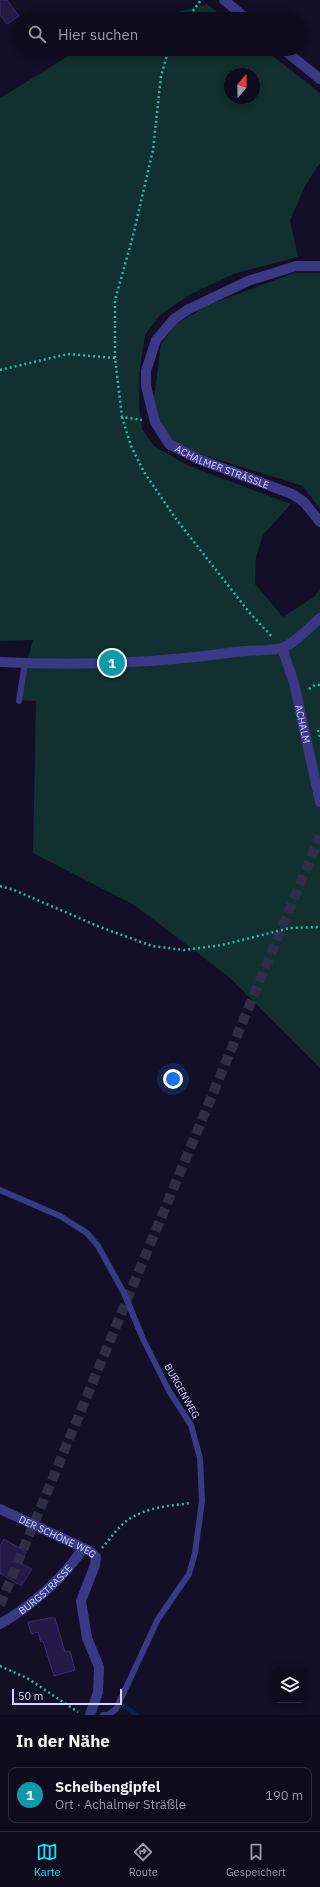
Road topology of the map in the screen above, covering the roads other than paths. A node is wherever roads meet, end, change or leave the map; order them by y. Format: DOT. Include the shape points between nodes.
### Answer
graph roads {
  1 [pos="224,0"];
  2 [pos="239,12"];
  3 [pos="292,56"];
  4 [pos="320,79"];
  5 [pos="320,266"];
  6 [pos="320,522"];
  7 [pos="320,618"];
  8 [pos="282,648"];
  9 [pos="0,662"];
  10 [pos="25,663"];
  11 [pos="19,701"];
  12 [pos="320,802"];
  13 [pos="0,1190"];
  14 [pos="0,1509"];
  15 [pos="82,1548"];
  16 [pos="0,1624"];
  17 [pos="86,1714"];
  18 [pos="103,1715"];
  1 -- 2 [label="street"];
  3 -- 4 [label="street"];
  5 -- 6 [label="street, ACHALMER STRÄSSLE" via="296,266 248,281 189,308 174,319 156,340 146,371 146,386 155,422 169,444 198,459 292,494 304,502"];
  7 -- 8 [label="street"];
  8 -- 10 [label="street" via="112,663"];
  8 -- 12 [label="street, ACHALM" via="294,683"];
  9 -- 10 [label="street"];
  10 -- 11 [label="lane"];
  13 -- 18 [label="lane, BURGENWEG" via="60,1216 87,1233 98,1246 124,1293 169,1391 191,1426 200,1458 202,1501 195,1553 189,1574 158,1619 116,1709 108,1715"];
  14 -- 15 [label="street, DER SCHÖNE WEG"];
  15 -- 16 [label="street, BURGSTRASSE" via="75,1560 45,1591"];
  15 -- 17 [label="street, DER SCHÖNE WEG" via="96,1557 81,1601 87,1638 99,1667 98,1692"];
}
